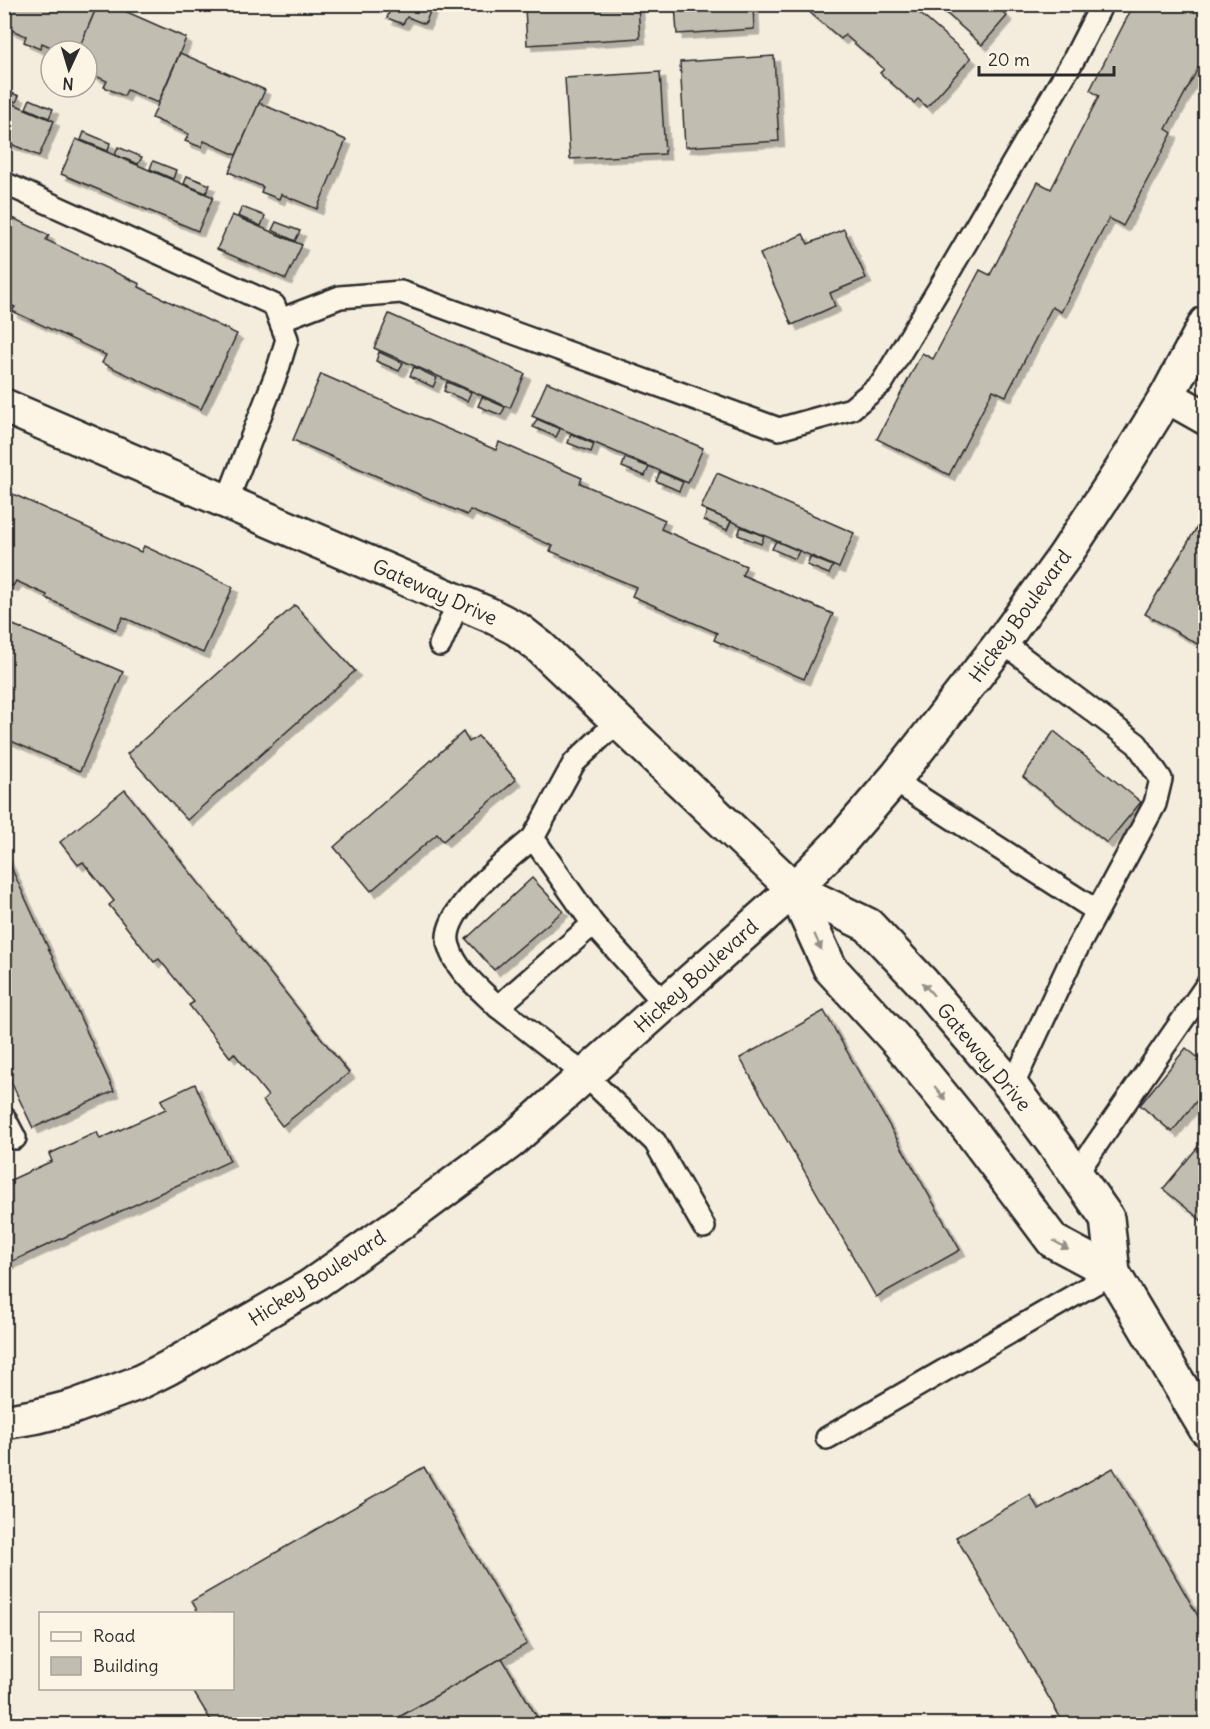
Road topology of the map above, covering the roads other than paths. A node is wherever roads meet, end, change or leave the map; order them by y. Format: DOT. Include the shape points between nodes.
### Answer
graph roads {
  1 [pos="1102,4"];
  2 [pos="4,183"];
  3 [pos="280,320"];
  4 [pos="1206,324"];
  5 [pos="1167,396"];
  6 [pos="4,406"];
  7 [pos="1206,418"];
  8 [pos="227,501"];
  9 [pos="459,601"];
  10 [pos="1002,642"];
  11 [pos="440,645"];
  12 [pos="618,721"];
  13 [pos="893,780"];
  14 [pos="533,838"];
  15 [pos="794,889"];
  16 [pos="1097,911"];
  17 [pos="593,924"];
  18 [pos="1206,986"];
  19 [pos="665,1004"];
  20 [pos="498,1007"];
  21 [pos="585,1075"];
  22 [pos="1012,1087"];
  23 [pos="4,1117"];
  24 [pos="15,1138"];
  25 [pos="1077,1174"];
  26 [pos="704,1227"];
  27 [pos="1113,1273"];
  28 [pos="4,1422"];
  29 [pos="1206,1429"];
  30 [pos="827,1438"];
  1 -- 3 [label="lane" via="1074,59 882,383 851,409 779,429 401,292 340,297"];
  2 -- 3 [label="lane" via="274,305"];
  3 -- 8 [label="lane" via="287,339"];
  4 -- 5 [label="street, Hickey Boulevard"];
  5 -- 7 [label="street"];
  5 -- 10 [label="street, Hickey Boulevard" via="1083,528"];
  6 -- 8 [label="street, Gateway Drive"];
  8 -- 9 [label="street, Gateway Drive"];
  9 -- 11 [label="lane"];
  9 -- 12 [label="street, Gateway Drive" via="517,629"];
  10 -- 13 [label="street, Hickey Boulevard"];
  10 -- 16 [label="lane" via="1137,744 1161,779 1155,804"];
  12 -- 14 [label="lane" via="574,763"];
  12 -- 15 [label="street, Gateway Drive"];
  13 -- 15 [label="street, Hickey Boulevard"];
  13 -- 16 [label="lane"];
  14 -- 17 [label="lane"];
  14 -- 20 [label="lane" via="464,902 446,935 459,966"];
  15 -- 19 [label="street, Hickey Boulevard"];
  22 -- 15 [label="street, Gateway Drive, one-way" via="868,926"];
  15 -- 27 [label="street, Gateway Drive, one-way" via="830,968 962,1120 1053,1241"];
  16 -- 22 [label="lane"];
  17 -- 19 [label="lane"];
  17 -- 20 [label="lane"];
  18 -- 25 [label="lane"];
  19 -- 21 [label="street, Hickey Boulevard"];
  20 -- 21 [label="lane"];
  21 -- 26 [label="lane" via="655,1142"];
  21 -- 28 [label="street, Hickey Boulevard" via="510,1142 309,1287 138,1383 73,1407"];
  22 -- 25 [label="street, Gateway Drive"];
  23 -- 24 [label="lane"];
  25 -- 27 [label="street, Gateway Drive" via="1107,1218"];
  27 -- 29 [label="street, Gateway Drive"];
  27 -- 30 [label="lane"];
}
